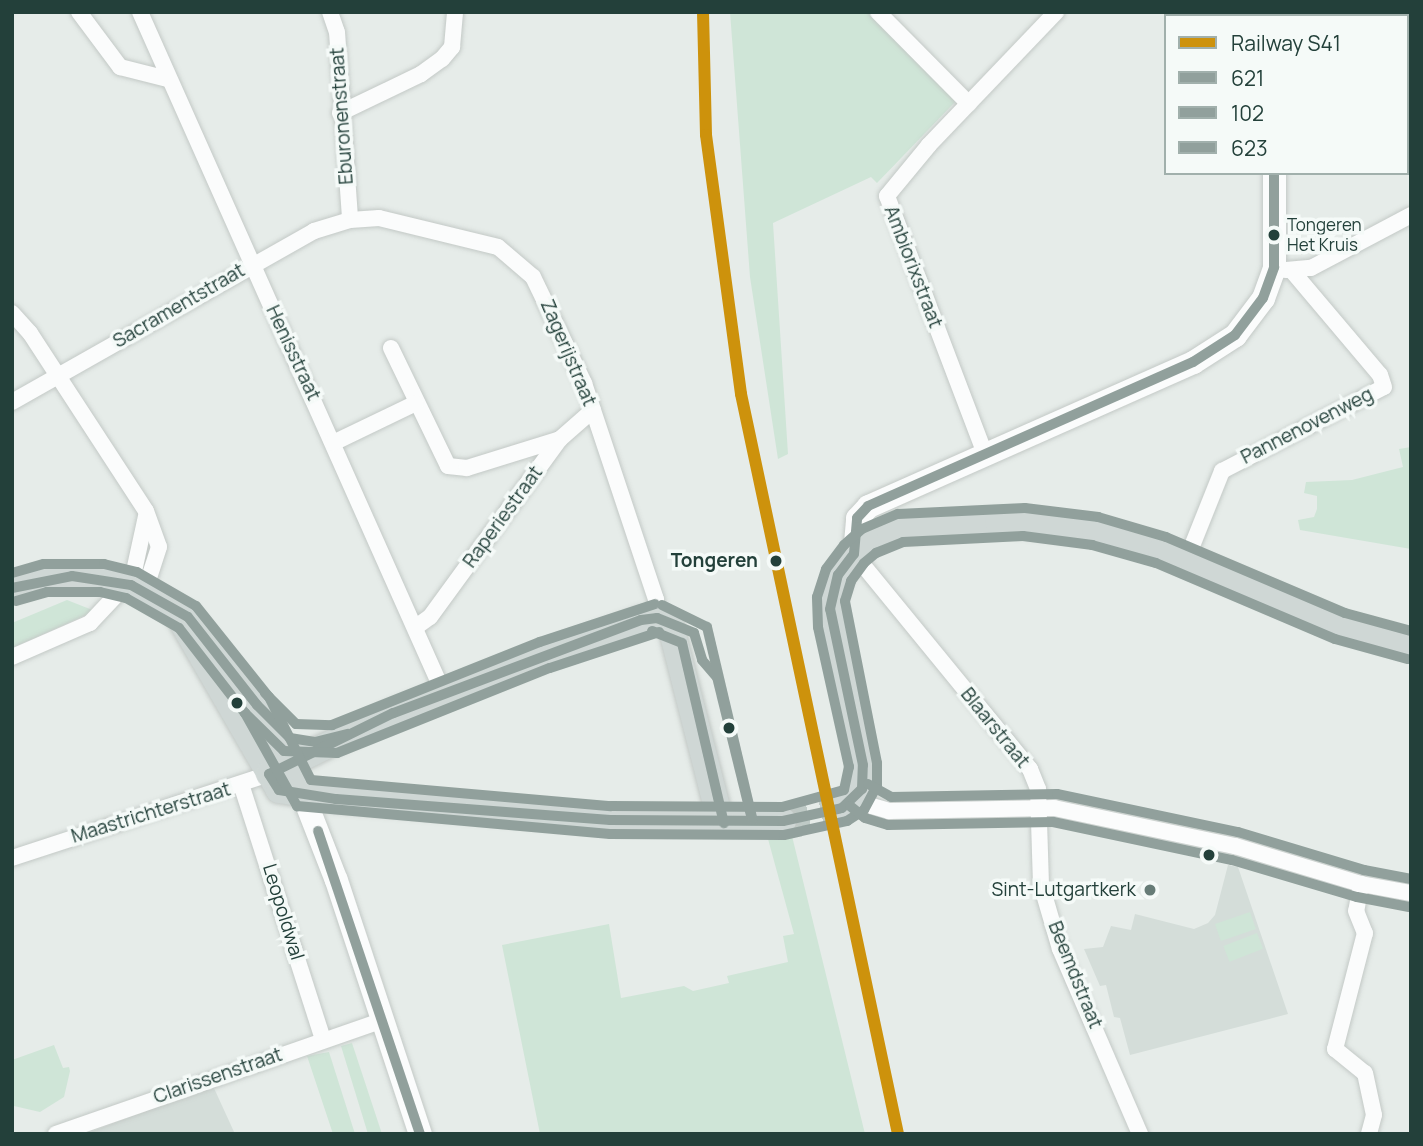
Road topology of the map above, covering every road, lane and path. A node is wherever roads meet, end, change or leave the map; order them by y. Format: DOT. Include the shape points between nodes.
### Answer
graph roads {
  1 [pos="79,12"];
  2 [pos="140,12"];
  3 [pos="330,12"];
  4 [pos="455,12"];
  5 [pos="878,12"];
  6 [pos="1056,12"];
  7 [pos="167,79"];
  8 [pos="969,104"];
  9 [pos="340,113"];
  10 [pos="1274,175"];
  11 [pos="1411,215"];
  12 [pos="350,220"];
  13 [pos="251,264"];
  14 [pos="1283,269"];
  15 [pos="12,313"];
  16 [pos="391,348"];
  17 [pos="58,377"];
  18 [pos="12,402"];
  19 [pos="416,403"];
  20 [pos="593,410"];
  21 [pos="560,439"];
  22 [pos="333,443"];
  23 [pos="985,454"];
  24 [pos="854,554"];
  25 [pos="1186,561"];
  26 [pos="131,585"];
  27 [pos="12,588"];
  28 [pos="174,608"];
  29 [pos="657,618"];
  30 [pos="416,627"];
  31 [pos="1411,646"];
  32 [pos="12,656"];
  33 [pos="444,694"];
  34 [pos="257,705"];
  35 [pos="335,739"];
  36 [pos="285,780"];
  37 [pos="241,784"];
  38 [pos="335,799"];
  39 [pos="850,802"];
  40 [pos="1039,808"];
  41 [pos="720,819"];
  42 [pos="783,821"];
  43 [pos="318,831"];
  44 [pos="12,858"];
  45 [pos="1361,884"];
  46 [pos="1411,893"];
  47 [pos="341,902"];
  48 [pos="381,1021"];
  49 [pos="323,1040"];
  50 [pos="56,1134"];
  51 [pos="420,1134"];
  52 [pos="1140,1134"];
  53 [pos="1369,1134"];
  1 -- 7 [label="street" via="120,67"];
  2 -- 7 [label="street, Henisstraat"];
  3 -- 9 [label="street, Eburonenstraat" via="337,32"];
  4 -- 9 [label="street" via="452,47 442,59"];
  5 -- 8 [label="street"];
  6 -- 8 [label="street, Ambiorixstraat"];
  7 -- 13 [label="street, Henisstraat"];
  8 -- 23 [label="street, Ambiorixstraat" via="900,177 887,202"];
  9 -- 12 [label="street, Eburonenstraat"];
  10 -- 14 [label="main road"];
  11 -- 14 [label="street" via="1311,268"];
  12 -- 13 [label="street, Sacramentstraat" via="314,231"];
  12 -- 20 [label="street, Zagerijstraat" via="406,222 498,247 513,257 543,295"];
  13 -- 17 [label="street, Sacramentstraat"];
  13 -- 22 [label="street, Henisstraat"];
  14 -- 23 [label="main road" via="1255,312 1223,345"];
  14 -- 25 [label="street, Pannenovenweg" via="1380,375 1384,387 1222,471"];
  15 -- 17 [label="street"];
  16 -- 19 [label="street"];
  17 -- 18 [label="street, Sacramentstraat"];
  17 -- 26 [label="street" via="146,511 159,547 149,577"];
  19 -- 21 [label="street" via="448,466 467,468"];
  19 -- 22 [label="street"];
  20 -- 21 [label="street, Raperiestraat"];
  20 -- 29 [label="street, Zagerijstraat" via="656,599"];
  21 -- 30 [label="street, Raperiestraat" via="430,617"];
  22 -- 30 [label="street, Henisstraat"];
  23 -- 24 [label="main road" via="862,510"];
  24 -- 25 [label="main road" via="875,537 900,528 1024,522 1095,531"];
  24 -- 39 [label="main road" via="838,575 830,609 861,746 863,783"];
  24 -- 40 [label="street, Blaarstraat" via="1030,769"];
  25 -- 31 [label="main road" via="1340,626"];
  26 -- 27 [label="main road" via="72,576"];
  26 -- 28 [label="main road"];
  26 -- 32 [label="street" via="90,623"];
  28 -- 34 [label="main road" via="205,634"];
  28 -- 36 [label="main road"];
  29 -- 33 [label="main road"];
  29 -- 41 [label="main road" via="671,627"];
  30 -- 33 [label="street, Henisstraat"];
  33 -- 35 [label="main road"];
  34 -- 35 [label="main road" via="290,738"];
  34 -- 36 [label="main road"];
  35 -- 36 [label="main road"];
  36 -- 37 [label="street, Maastrichterstraat"];
  36 -- 38 [label="main road"];
  36 -- 43 [label="main road"];
  36 -- 47 [label="main road"];
  37 -- 44 [label="street, Maastrichterstraat"];
  37 -- 49 [label="street, Leopoldwal"];
  38 -- 41 [label="main road" via="610,820"];
  38 -- 43 [label="main road" via="324,807"];
  39 -- 40 [label="street" via="889,811"];
  40 -- 45 [label="street" via="1209,840 1312,866"];
  40 -- 52 [label="street, Beemdstraat" via="1041,884 1060,949"];
  41 -- 42 [label="main road"];
  43 -- 47 [label="main road"];
  45 -- 46 [label="street"];
  45 -- 53 [label="street" via="1356,911 1365,933 1335,1049 1365,1073 1374,1115"];
  47 -- 48 [label="main road"];
  48 -- 49 [label="street, Clarissenstraat"];
  48 -- 51 [label="main road"];
  49 -- 50 [label="street, Clarissenstraat"];
}
